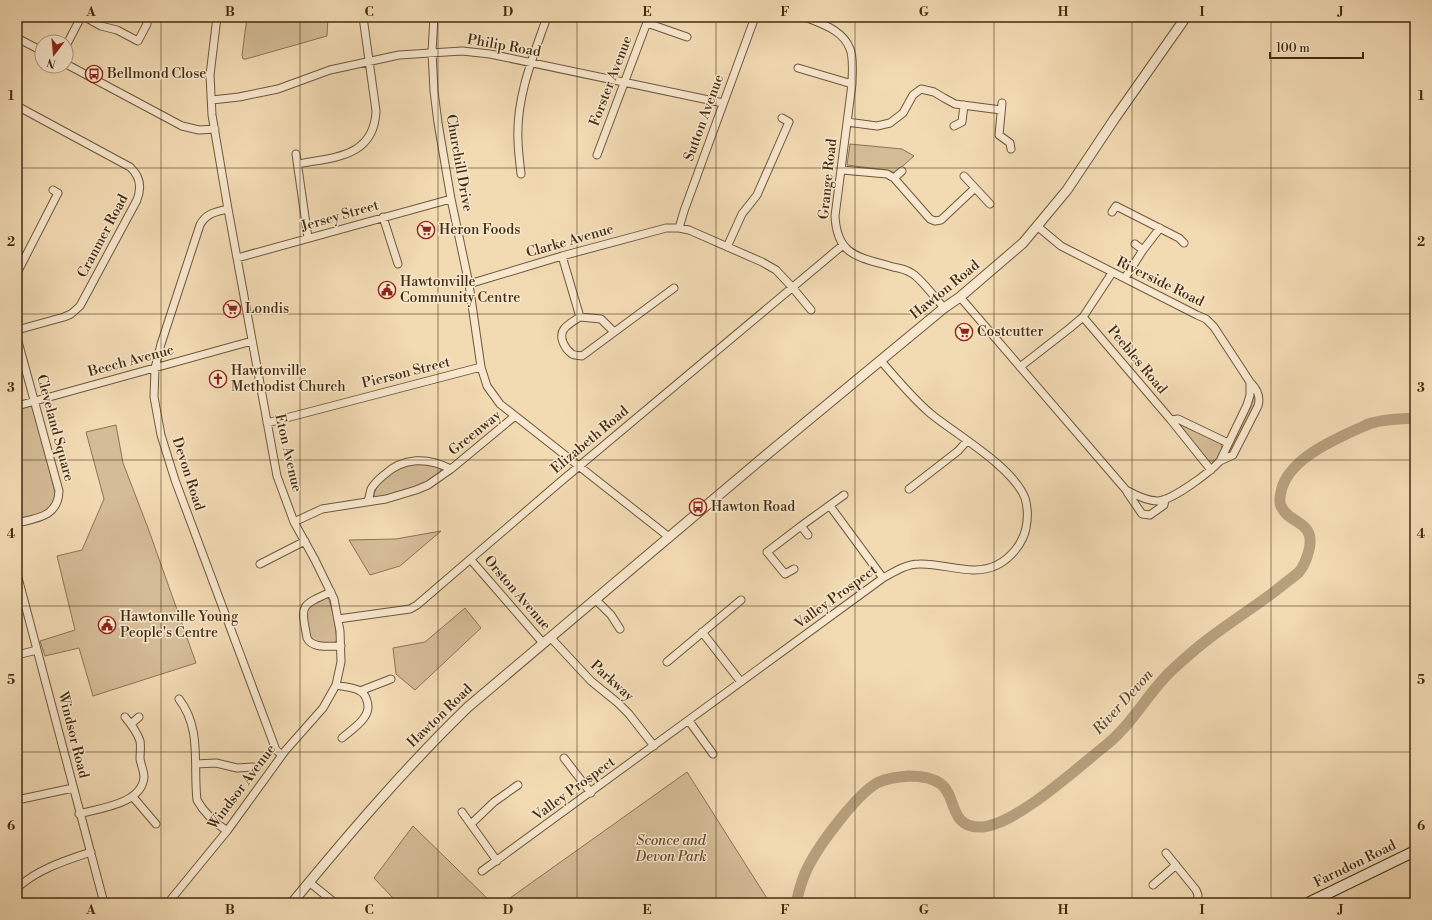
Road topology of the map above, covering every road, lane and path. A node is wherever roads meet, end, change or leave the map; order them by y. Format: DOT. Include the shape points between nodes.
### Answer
graph roads {
  1 [pos="81,17"];
  2 [pos="84,17"];
  3 [pos="216,17"];
  4 [pos="363,17"];
  5 [pos="434,17"];
  6 [pos="547,17"];
  7 [pos="755,17"];
  8 [pos="805,17"];
  9 [pos="1186,17"];
  10 [pos="648,20"];
  11 [pos="147,24"];
  12 [pos="72,34"];
  13 [pos="17,38"];
  14 [pos="684,38"];
  15 [pos="34,47"];
  16 [pos="432,52"];
  17 [pos="369,61"];
  18 [pos="531,63"];
  19 [pos="74,68"];
  20 [pos="798,68"];
  21 [pos="625,82"];
  22 [pos="852,84"];
  23 [pos="212,100"];
  24 [pos="723,103"];
  25 [pos="964,105"];
  26 [pos="17,106"];
  27 [pos="789,121"];
  28 [pos="847,122"];
  29 [pos="954,126"];
  30 [pos="215,129"];
  31 [pos="1012,144"];
  32 [pos="296,154"];
  33 [pos="597,155"];
  34 [pos="298,164"];
  35 [pos="842,170"];
  36 [pos="902,171"];
  37 [pos="521,174"];
  38 [pos="964,176"];
  39 [pos="894,178"];
  40 [pos="976,188"];
  41 [pos="58,193"];
  42 [pos="451,199"];
  43 [pos="990,204"];
  44 [pos="228,209"];
  45 [pos="1112,212"];
  46 [pos="383,217"];
  47 [pos="1036,226"];
  48 [pos="679,228"];
  49 [pos="1160,228"];
  50 [pos="308,238"];
  51 [pos="1135,244"];
  52 [pos="843,245"];
  53 [pos="1175,246"];
  54 [pos="727,247"];
  55 [pos="1143,250"];
  56 [pos="562,256"];
  57 [pos="237,258"];
  58 [pos="398,264"];
  59 [pos="17,272"];
  60 [pos="1112,273"];
  61 [pos="1125,278"];
  62 [pos="469,284"];
  63 [pos="792,287"];
  64 [pos="674,288"];
  65 [pos="960,297"];
  66 [pos="944,308"];
  67 [pos="811,310"];
  68 [pos="580,317"];
  69 [pos="1083,317"];
  70 [pos="17,330"];
  71 [pos="614,332"];
  72 [pos="17,338"];
  73 [pos="252,341"];
  74 [pos="881,361"];
  75 [pos="481,367"];
  76 [pos="1020,367"];
  77 [pos="155,368"];
  78 [pos="1250,382"];
  79 [pos="35,401"];
  80 [pos="17,406"];
  81 [pos="515,416"];
  82 [pos="1170,420"];
  83 [pos="267,422"];
  84 [pos="967,441"];
  85 [pos="1228,443"];
  86 [pos="1220,461"];
  87 [pos="579,467"];
  88 [pos="451,469"];
  89 [pos="1211,470"];
  90 [pos="909,489"];
  91 [pos="1126,490"];
  92 [pos="844,495"];
  93 [pos="1165,499"];
  94 [pos="368,502"];
  95 [pos="830,506"];
  96 [pos="294,522"];
  97 [pos="17,523"];
  98 [pos="801,526"];
  99 [pos="808,535"];
  100 [pos="669,537"];
  101 [pos="305,542"];
  102 [pos="471,560"];
  103 [pos="260,564"];
  104 [pos="794,568"];
  105 [pos="17,574"];
  106 [pos="883,578"];
  107 [pos="331,592"];
  108 [pos="595,599"];
  109 [pos="741,600"];
  110 [pos="338,618"];
  111 [pos="620,629"];
  112 [pos="702,632"];
  113 [pos="547,640"];
  114 [pos="341,646"];
  115 [pos="37,650"];
  116 [pos="17,655"];
  117 [pos="667,662"];
  118 [pos="391,679"];
  119 [pos="741,682"];
  120 [pos="336,685"];
  121 [pos="360,691"];
  122 [pos="179,699"];
  123 [pos="125,717"];
  124 [pos="139,717"];
  125 [pos="688,721"];
  126 [pos="131,724"];
  127 [pos="342,738"];
  128 [pos="654,746"];
  129 [pos="713,754"];
  130 [pos="282,756"];
  131 [pos="564,758"];
  132 [pos="196,764"];
  133 [pos="253,767"];
  134 [pos="518,785"];
  135 [pos="73,788"];
  136 [pos="591,793"];
  137 [pos="134,797"];
  138 [pos="17,800"];
  139 [pos="462,812"];
  140 [pos="79,814"];
  141 [pos="156,824"];
  142 [pos="470,824"];
  143 [pos="227,831"];
  144 [pos="1415,851"];
  145 [pos="91,852"];
  146 [pos="1166,853"];
  147 [pos="497,861"];
  148 [pos="1176,865"];
  149 [pos="482,871"];
  150 [pos="309,882"];
  151 [pos="1153,886"];
  152 [pos="17,888"];
  153 [pos="104,903"];
  154 [pos="168,903"];
  155 [pos="292,903"];
  156 [pos="335,903"];
  157 [pos="1197,903"];
  158 [pos="1308,903"];
  1 -- 12 [label="street"];
  2 -- 11 [label="street" via="138,41"];
  3 -- 23 [label="street, Eton Avenue" via="210,75"];
  4 -- 17 [label="street"];
  5 -- 16 [label="street, Churchill Drive"];
  6 -- 18 [label="street"];
  7 -- 24 [label="street, Sutton Avenue"];
  8 -- 22 [label="street, Grange Road" via="842,36 850,49 853,63"];
  9 -- 47 [label="street, Hawton Road" via="1067,190"];
  10 -- 14 [label="street"];
  10 -- 21 [label="street, Forster Avenue"];
  13 -- 15 [label="street"];
  16 -- 17 [label="street, Philip Road"];
  16 -- 18 [label="street, Philip Road" via="462,51 490,54"];
  16 -- 42 [label="street, Churchill Drive" via="438,123"];
  17 -- 23 [label="street, Philip Road" via="330,70 278,89"];
  17 -- 34 [label="street" via="376,111 374,125 368,137 356,150 347,155"];
  18 -- 21 [label="street, Philip Road"];
  18 -- 37 [label="street" via="520,110 518,139"];
  19 -- 30 [label="street" via="182,126 199,130"];
  20 -- 22 [label="street"];
  21 -- 24 [label="street, Philip Road"];
  21 -- 33 [label="street, Forster Avenue"];
  22 -- 28 [label="street, Grange Road"];
  23 -- 30 [label="street, Eton Avenue"];
  24 -- 48 [label="street, Sutton Avenue"];
  25 -- 28 [label="street" via="955,104 920,86 903,113 890,123 876,126"];
  25 -- 29 [label="street" via="962,125"];
  25 -- 31 [label="street" via="1002,106 999,135"];
  26 -- 70 [label="street, Cranmer Road" via="130,167 138,176 140,187 137,200 80,306 64,317"];
  27 -- 54 [label="street" via="757,195 742,214"];
  28 -- 35 [label="street, Grange Road"];
  30 -- 44 [label="street, Eton Avenue"];
  32 -- 34 [label="street"];
  34 -- 50 [label="street"];
  35 -- 39 [label="street" via="887,174"];
  35 -- 52 [label="street, Grange Road" via="835,216 838,237"];
  36 -- 39 [label="street"];
  38 -- 40 [label="street"];
  39 -- 40 [label="street" via="930,219 935,221 941,220"];
  40 -- 43 [label="street"];
  41 -- 59 [label="street"];
  42 -- 46 [label="street, Jersey Street"];
  42 -- 62 [label="street, Churchill Drive"];
  44 -- 57 [label="street, Eton Avenue"];
  44 -- 77 [label="street, Devon Road" via="212,212 202,221"];
  45 -- 49 [label="street" via="1116,206"];
  46 -- 50 [label="street, Jersey Street"];
  46 -- 58 [label="street"];
  47 -- 60 [label="street, Riverside Road" via="1061,246"];
  47 -- 65 [label="street, Hawton Road" via="1023,243"];
  48 -- 54 [label="street"];
  48 -- 56 [label="street, Clarke Avenue" via="666,228"];
  49 -- 53 [label="street" via="1182,240"];
  49 -- 55 [label="street"];
  50 -- 57 [label="street, Jersey Street"];
  51 -- 55 [label="street"];
  52 -- 63 [label="street, Elizabeth Road"];
  52 -- 66 [label="street" via="859,257 914,274"];
  54 -- 63 [label="street" via="776,270"];
  55 -- 61 [label="street"];
  56 -- 62 [label="street, Clarke Avenue"];
  56 -- 68 [label="street"];
  57 -- 73 [label="street, Eton Avenue"];
  60 -- 61 [label="street, Riverside Road"];
  60 -- 69 [label="street"];
  61 -- 78 [label="street, Riverside Road" via="1210,323"];
  62 -- 75 [label="street, Churchill Drive"];
  63 -- 67 [label="street"];
  63 -- 87 [label="street, Elizabeth Road"];
  64 -- 71 [label="street"];
  65 -- 66 [label="street, Hawton Road"];
  65 -- 76 [label="street, Riverside Road"];
  66 -- 74 [label="street, Hawton Road"];
  68 -- 71 [label="street" via="601,319"];
  68 -- 71 [label="street" via="564,328 562,334 562,341 571,353 582,356"];
  69 -- 76 [label="street"];
  69 -- 82 [label="street, Peebles Road"];
  72 -- 79 [label="street, Cleveland Square"];
  73 -- 77 [label="street, Beech Avenue"];
  73 -- 83 [label="street, Eton Avenue"];
  74 -- 84 [label="street, Valley Prospect" via="918,403"];
  74 -- 100 [label="street, Hawton Road"];
  75 -- 81 [label="street, Churchill Drive" via="490,392"];
  75 -- 83 [label="street, Pierson Street"];
  76 -- 91 [label="street, Riverside Road"];
  77 -- 79 [label="street, Beech Avenue"];
  77 -- 130 [label="street, Devon Road" via="154,397 161,435 175,480 273,743"];
  78 -- 85 [label="street, Riverside Road" via="1249,400"];
  78 -- 86 [label="street, Riverside Road" via="1259,397 1258,406 1233,455"];
  79 -- 80 [label="street, Beech Avenue"];
  79 -- 97 [label="street, Cleveland Square" via="59,497 50,513"];
  81 -- 87 [label="street, Churchill Drive"];
  81 -- 88 [label="street, Greenway"];
  82 -- 85 [label="street" via="1178,419"];
  82 -- 89 [label="street, Peebles Road"];
  83 -- 96 [label="street, Eton Avenue" via="277,476"];
  84 -- 90 [label="street"];
  84 -- 106 [label="street, Valley Prospect" via="1015,480 1025,498 1028,516 1025,533 1019,545 1009,557 985,569 971,570 938,564 918,564 902,568"];
  85 -- 86 [label="street, Riverside Road"];
  86 -- 89 [label="street, Riverside Road"];
  87 -- 100 [label="street, Churchill Drive"];
  87 -- 102 [label="street, Elizabeth Road"];
  88 -- 94 [label="street, Greenway" via="416,490"];
  88 -- 94 [label="street, Greenway" via="421,460 396,466 377,481"];
  89 -- 93 [label="street, Riverside Road" via="1184,490"];
  91 -- 93 [label="street, Riverside Road" via="1143,498 1157,501"];
  91 -- 93 [label="street, Riverside Road" via="1142,514 1150,515 1164,505"];
  92 -- 95 [label="street"];
  94 -- 96 [label="street, Greenway" via="322,509"];
  95 -- 98 [label="street"];
  95 -- 106 [label="street"];
  96 -- 101 [label="street, Eton Avenue"];
  98 -- 99 [label="street"];
  98 -- 104 [label="street" via="767,552 785,574"];
  100 -- 108 [label="street, Hawton Road"];
  101 -- 103 [label="street"];
  101 -- 107 [label="street, Eton Avenue"];
  102 -- 110 [label="street, Elizabeth Road" via="410,609"];
  102 -- 113 [label="street, Orston Avenue"];
  105 -- 115 [label="street, Windsor Road"];
  106 -- 119 [label="street, Valley Prospect"];
  107 -- 110 [label="street, Eton Avenue"];
  107 -- 114 [label="street" via="304,608 307,638 314,645"];
  108 -- 111 [label="street" via="611,615"];
  108 -- 113 [label="street, Hawton Road"];
  109 -- 112 [label="street"];
  110 -- 114 [label="street, Eton Avenue"];
  112 -- 117 [label="street"];
  112 -- 119 [label="street"];
  113 -- 128 [label="street, Parkway" via="618,703"];
  113 -- 150 [label="street, Hawton Road" via="468,706 381,797"];
  114 -- 120 [label="street, Eton Avenue" via="341,662"];
  115 -- 116 [label="street"];
  115 -- 135 [label="street, Windsor Road"];
  118 -- 121 [label="street"];
  119 -- 125 [label="street, Valley Prospect"];
  120 -- 121 [label="street"];
  120 -- 130 [label="street, Windsor Avenue" via="323,708"];
  121 -- 127 [label="street" via="365,695 368,712"];
  122 -- 132 [label="street" via="193,725"];
  123 -- 126 [label="street"];
  124 -- 126 [label="street"];
  125 -- 128 [label="street, Valley Prospect"];
  125 -- 129 [label="street"];
  126 -- 137 [label="street" via="140,741 140,761 144,776"];
  128 -- 136 [label="street, Valley Prospect"];
  130 -- 143 [label="street, Windsor Avenue"];
  131 -- 136 [label="street"];
  132 -- 133 [label="street" via="216,763 237,768"];
  132 -- 143 [label="street" via="197,800 202,809"];
  134 -- 142 [label="street"];
  135 -- 138 [label="street"];
  135 -- 140 [label="street, Windsor Road"];
  136 -- 147 [label="street, Valley Prospect"];
  137 -- 140 [label="street"];
  137 -- 141 [label="street"];
  139 -- 142 [label="street"];
  140 -- 145 [label="street, Windsor Road"];
  142 -- 147 [label="street"];
  143 -- 154 [label="street, Windsor Avenue"];
  144 -- 158 [label="main road, Farndon Road"];
  145 -- 152 [label="street" via="39,872"];
  145 -- 153 [label="street, Windsor Road"];
  146 -- 148 [label="street"];
  147 -- 149 [label="street, Valley Prospect"];
  148 -- 151 [label="street"];
  148 -- 157 [label="street" via="1196,890"];
  150 -- 155 [label="street, Hawton Road"];
  150 -- 156 [label="street"];
}
